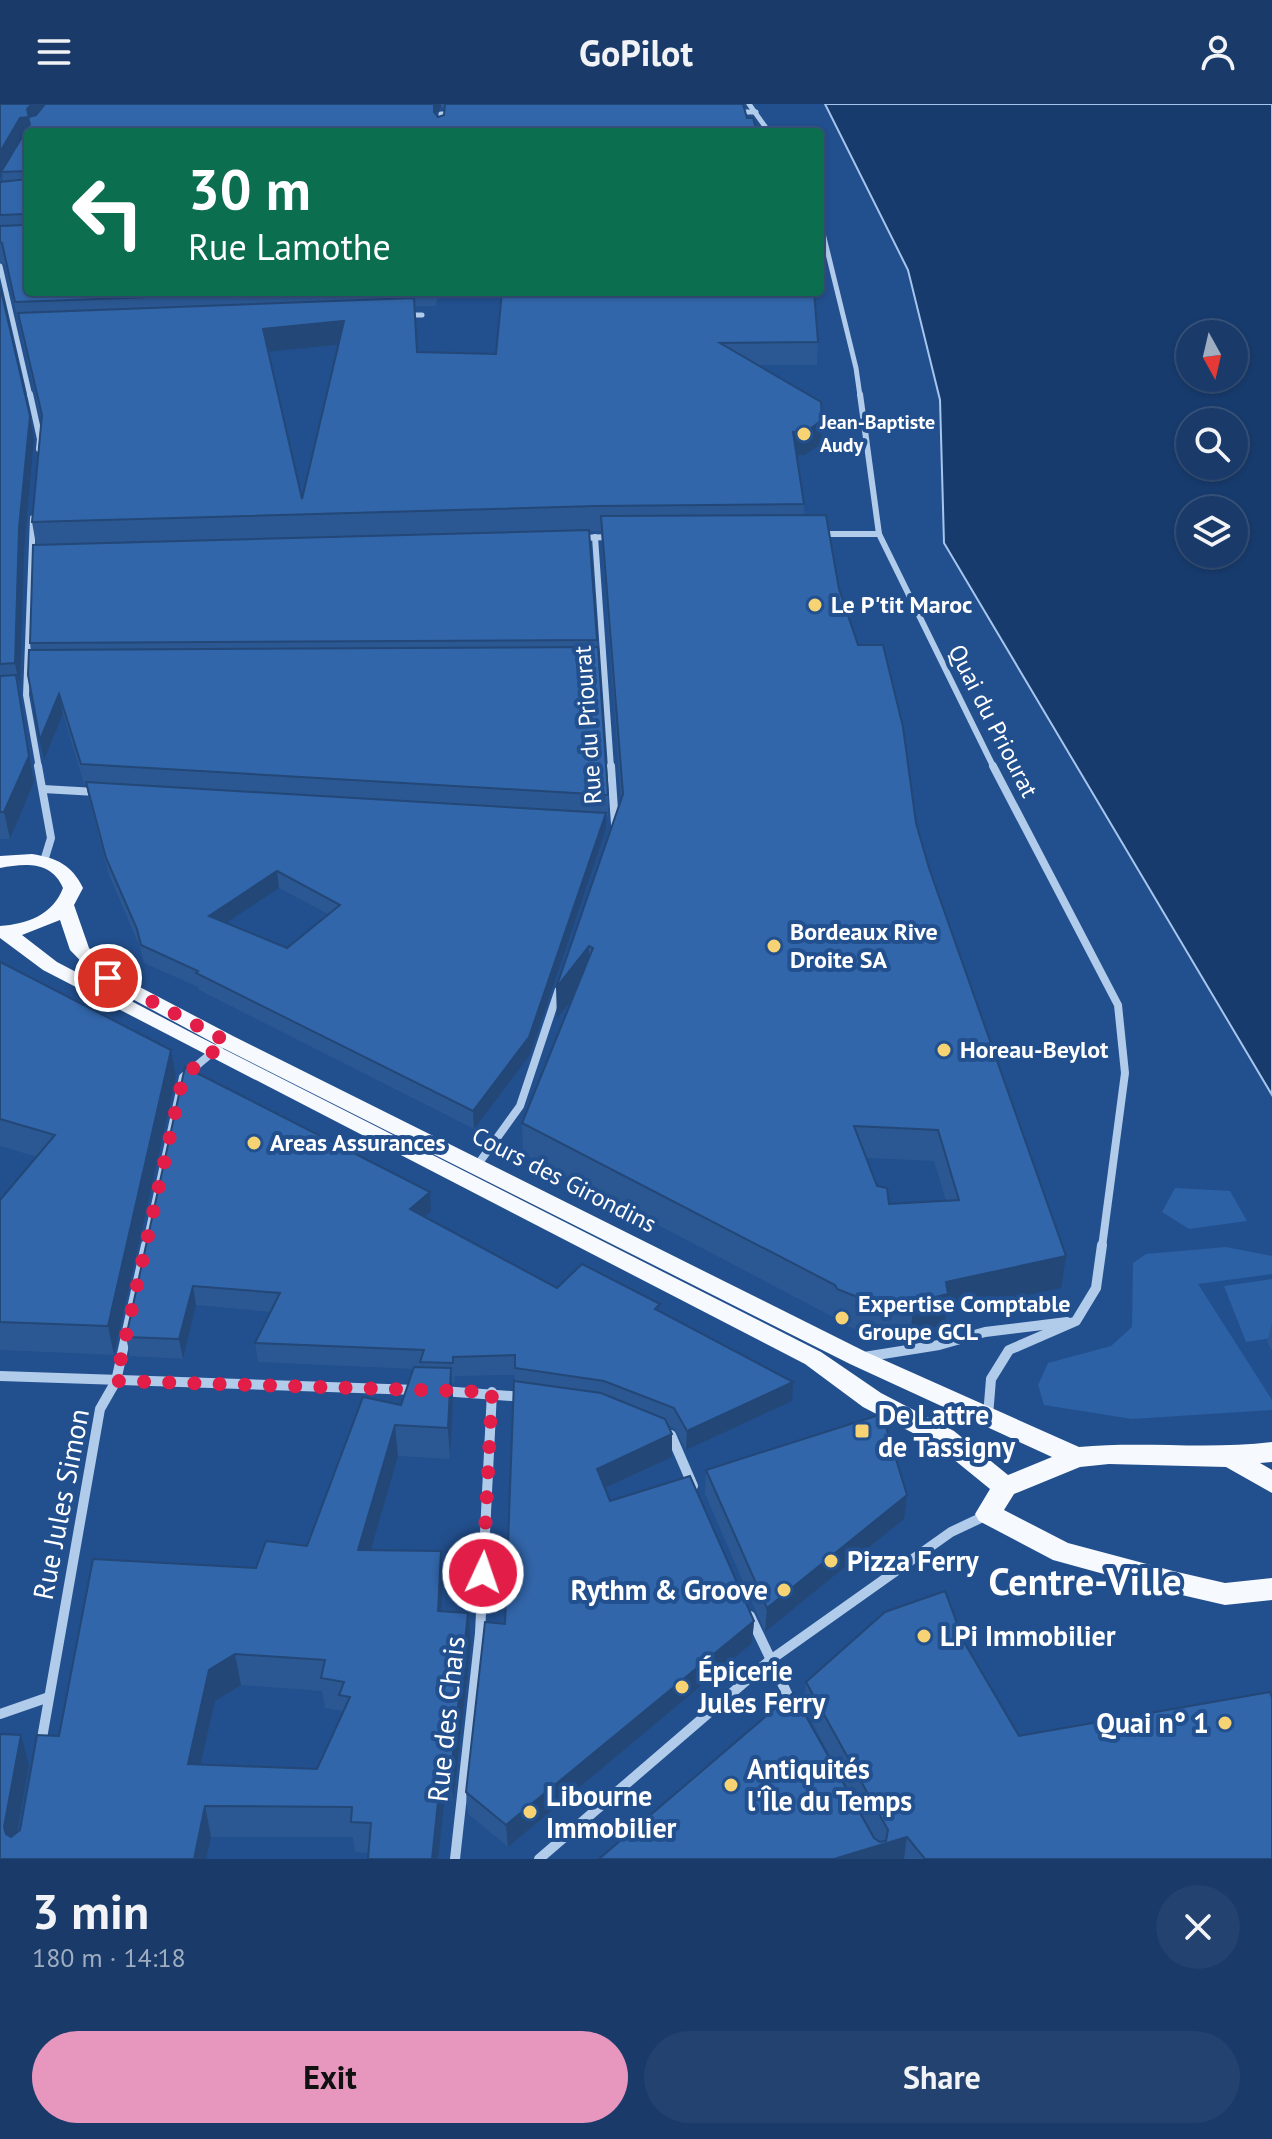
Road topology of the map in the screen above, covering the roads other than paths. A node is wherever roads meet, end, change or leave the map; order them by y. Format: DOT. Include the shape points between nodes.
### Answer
graph roads {
  1 [pos="440,104"];
  2 [pos="749,104"];
  3 [pos="724,112"];
  4 [pos="756,112"];
  5 [pos="441,114"];
  6 [pos="457,114"];
  7 [pos="441,128"];
  8 [pos="766,128"];
  9 [pos="824,237"];
  10 [pos="0,266"];
  11 [pos="422,315"];
  12 [pos="391,316"];
  13 [pos="14,330"];
  14 [pos="30,330"];
  15 [pos="39,453"];
  16 [pos="34,510"];
  17 [pos="805,534"];
  18 [pos="879,534"];
  19 [pos="595,537"];
  20 [pos="625,537"];
  21 [pos="564,538"];
  22 [pos="30,553"];
  23 [pos="45,553"];
  24 [pos="587,660"];
  25 [pos="603,660"];
  26 [pos="26,663"];
  27 [pos="40,663"];
  28 [pos="26,695"];
  29 [pos="13,696"];
  30 [pos="43,789"];
  31 [pos="106,793"];
  32 [pos="600,822"];
  33 [pos="616,823"];
  34 [pos="611,838"];
  35 [pos="44,861"];
  36 [pos="0,862"];
  37 [pos="65,906"];
  38 [pos="3,932"];
  39 [pos="565,972"];
  40 [pos="219,1046"];
  41 [pos="476,1167"];
  42 [pos="1076,1321"];
  43 [pos="858,1358"];
  44 [pos="0,1376"];
  45 [pos="116,1381"];
  46 [pos="492,1392"];
  47 [pos="540,1399"];
  48 [pos="988,1419"];
  49 [pos="657,1430"];
  50 [pos="1272,1452"];
  51 [pos="1077,1457"];
  52 [pos="1230,1457"];
  53 [pos="1272,1483"];
  54 [pos="1005,1487"];
  55 [pos="696,1492"];
  56 [pos="988,1514"];
  57 [pos="1272,1589"];
  58 [pos="745,1605"];
  59 [pos="769,1661"];
  60 [pos="49,1697"];
  61 [pos="0,1714"];
  62 [pos="802,1722"];
  63 [pos="38,1762"];
  64 [pos="455,1859"];
  65 [pos="539,1859"];
  1 -- 5 [label="street"];
  2 -- 4 [label="street"];
  3 -- 4 [label="street"];
  4 -- 8 [label="street"];
  5 -- 6 [label="street"];
  5 -- 7 [label="street"];
  9 -- 18 [label="street, Quai du Priourat" via="856,368"];
  10 -- 13 [label="street"];
  11 -- 12 [label="street"];
  13 -- 14 [label="street"];
  13 -- 15 [label="street"];
  16 -- 22 [label="street"];
  17 -- 18 [label="street"];
  18 -- 42 [label="street, Quai du Priourat" via="980,742 1118,1005 1125,1073 1105,1231 1096,1288"];
  19 -- 20 [label="street"];
  19 -- 21 [label="street"];
  19 -- 25 [label="street, Rue du Priourat"];
  22 -- 23 [label="street"];
  22 -- 26 [label="street"];
  24 -- 25 [label="street"];
  25 -- 33 [label="street, Rue du Priourat"];
  26 -- 27 [label="street"];
  26 -- 28 [label="street"];
  28 -- 29 [label="street"];
  28 -- 30 [label="street"];
  30 -- 31 [label="street"];
  30 -- 35 [label="street" via="51,838"];
  32 -- 33 [label="street"];
  33 -- 34 [label="street, Rue du Priourat"];
  35 -- 36 [label="main road"];
  35 -- 37 [label="main road, Cours des Girondins" via="71,880"];
  37 -- 38 [label="main road, Cours des Girondins" via="40,924"];
  37 -- 40 [label="main road, Cours des Girondins" via="80,950 108,978"];
  38 -- 40 [label="main road, Cours des Girondins" via="50,966"];
  39 -- 41 [label="street" via="520,1106"];
  40 -- 41 [label="main road, Cours des Girondins"];
  40 -- 45 [label="street, Rue Jules Simon" via="183,1077"];
  40 -- 54 [label="main road, Cours des Girondins" via="813,1358 872,1400 945,1438"];
  41 -- 43 [label="main road, Cours des Girondins"];
  42 -- 43 [label="street" via="985,1332"];
  42 -- 48 [label="street" via="1009,1350 991,1379"];
  43 -- 48 [label="main road, Cours des Girondins"];
  44 -- 45 [label="street"];
  45 -- 46 [label="street"];
  45 -- 60 [label="street, Rue Jules Simon" via="100,1409"];
  46 -- 47 [label="street"];
  46 -- 64 [label="street, Rue des Chais" via="480,1633"];
  48 -- 51 [label="main road, Cours des Girondins"];
  49 -- 55 [label="street" via="671,1435"];
  50 -- 52 [label="main road"];
  51 -- 52 [label="main road"];
  51 -- 54 [label="main road"];
  52 -- 53 [label="main road"];
  54 -- 56 [label="main road"];
  56 -- 57 [label="main road" via="1062,1552 1173,1582 1225,1594"];
  56 -- 59 [label="street" via="951,1532"];
  58 -- 59 [label="street"];
  59 -- 62 [label="street"];
  59 -- 65 [label="street"];
  60 -- 61 [label="street"];
  60 -- 63 [label="street, Rue Jules Simon"];
}
